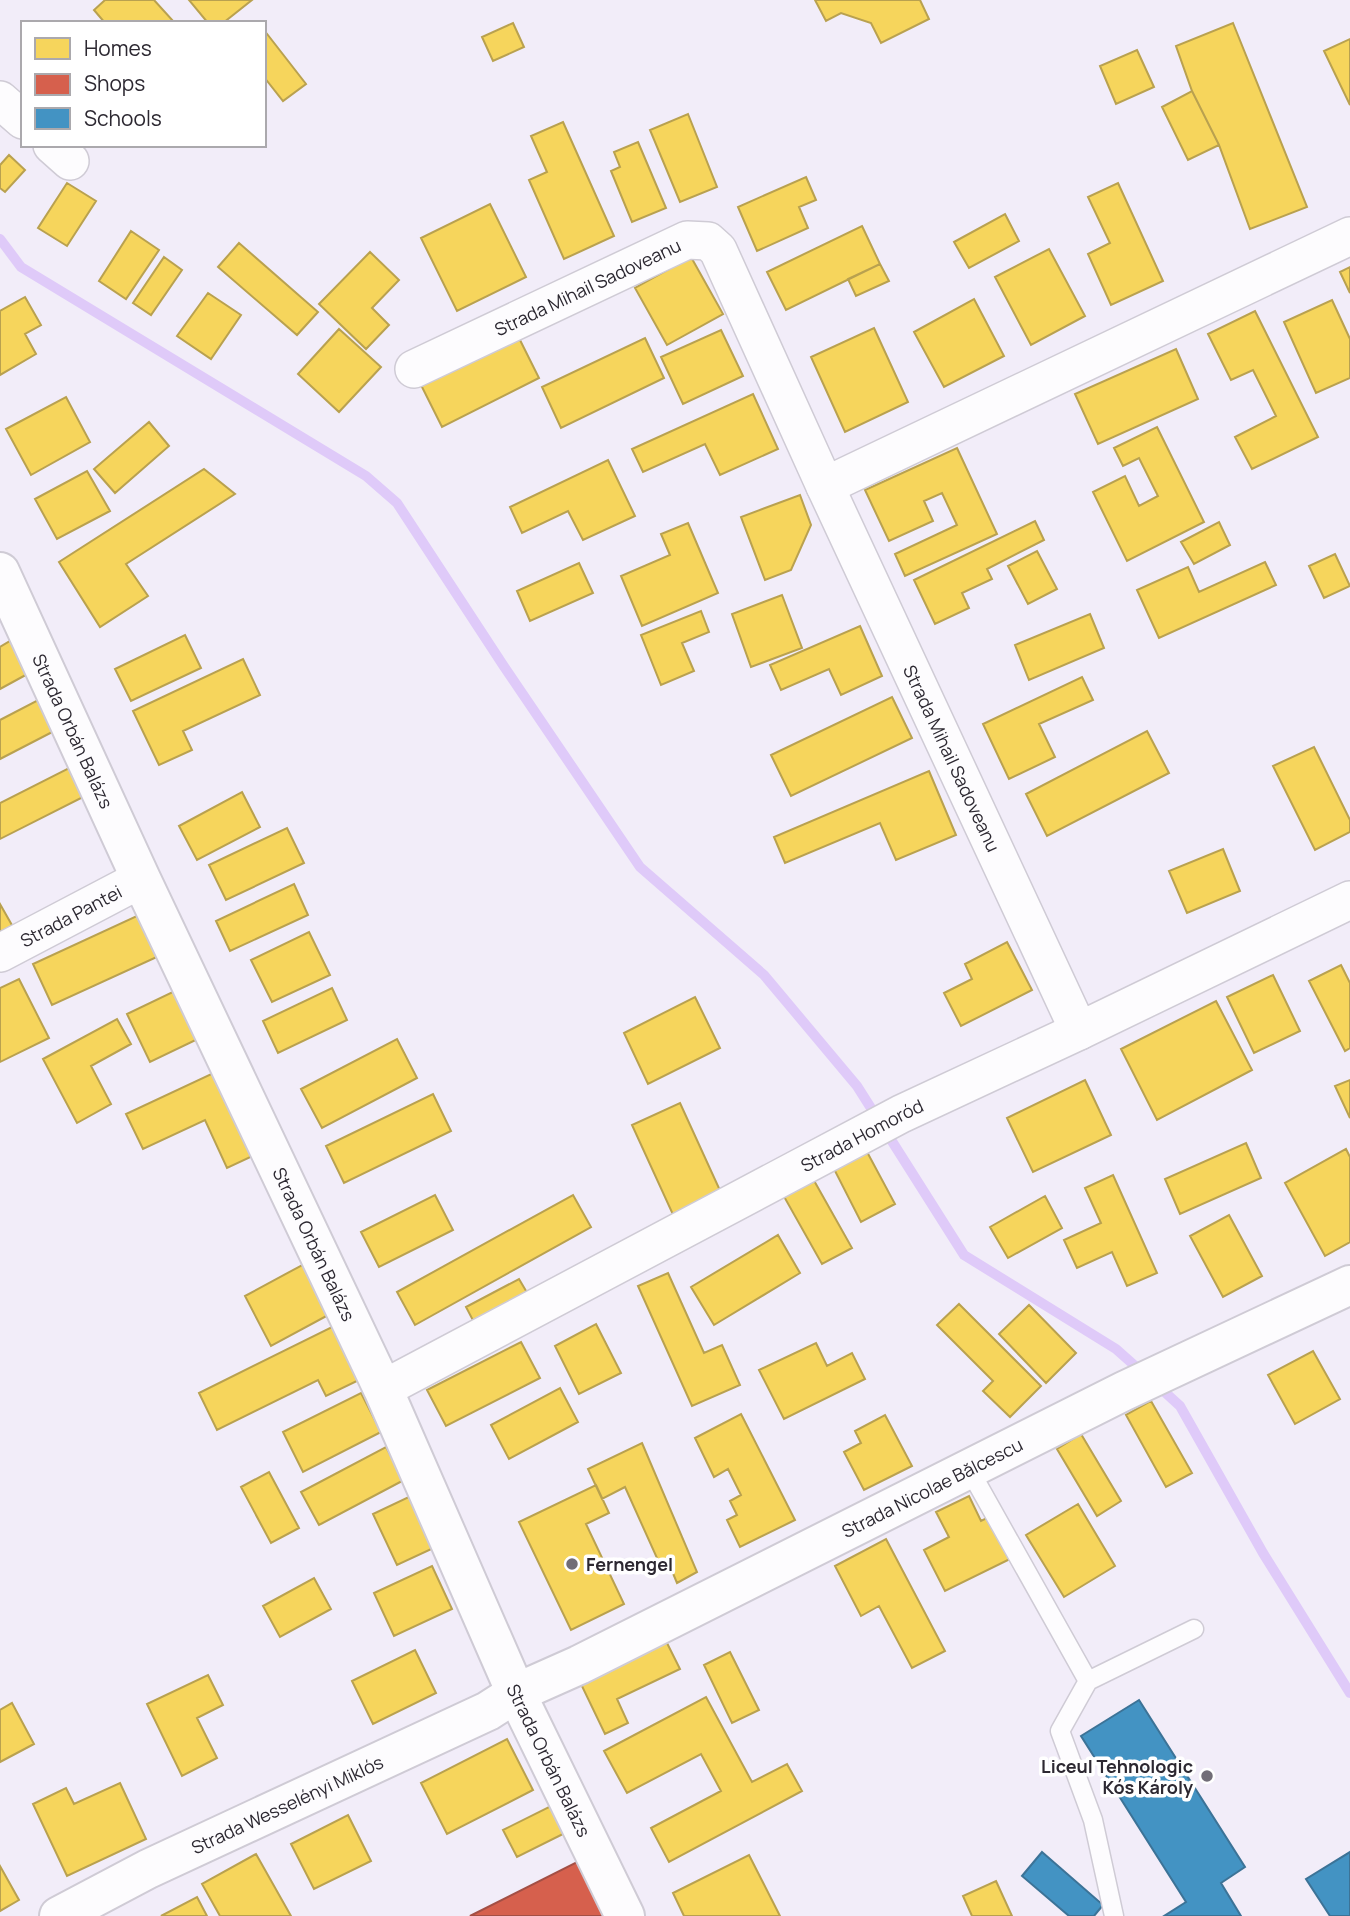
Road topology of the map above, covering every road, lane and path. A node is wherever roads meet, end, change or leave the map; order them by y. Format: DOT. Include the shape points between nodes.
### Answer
graph roads {
  1 [pos="0,100"];
  2 [pos="21,118"];
  3 [pos="1350,236"];
  4 [pos="414,369"];
  5 [pos="825,486"];
  6 [pos="0,572"];
  7 [pos="141,879"];
  8 [pos="1350,900"];
  9 [pos="0,953"];
  10 [pos="1079,1031"];
  11 [pos="1350,1285"];
  12 [pos="383,1389"];
  13 [pos="969,1469"];
  14 [pos="1194,1629"];
  15 [pos="1088,1681"];
  16 [pos="516,1693"];
  17 [pos="59,1916"];
  18 [pos="625,1916"];
  19 [pos="1114,1916"];
  1 -- 2 [label="street"];
  3 -- 5 [label="street"];
  4 -- 5 [label="street, Strada Mihail Sadoveanu" via="687,240 708,242 718,250"];
  5 -- 10 [label="street, Strada Mihail Sadoveanu"];
  6 -- 7 [label="main road, Strada Orbán Balázs"];
  7 -- 9 [label="street, Strada Pantei"];
  7 -- 12 [label="main road, Strada Orbán Balázs"];
  8 -- 10 [label="street, Strada Homoród"];
  10 -- 12 [label="street, Strada Homoród" via="885,1123"];
  11 -- 13 [label="main road, Strada Nicolae Bălcescu"];
  12 -- 16 [label="main road, Strada Orbán Balázs"];
  13 -- 15 [label="lane"];
  13 -- 16 [label="main road, Strada Nicolae Bălcescu"];
  14 -- 15 [label="lane"];
  15 -- 19 [label="lane" via="1060,1731 1093,1820"];
  16 -- 17 [label="main road, Strada Wesselényi Miklós" via="488,1711 148,1869"];
  16 -- 18 [label="main road, Strada Orbán Balázs"];
}
